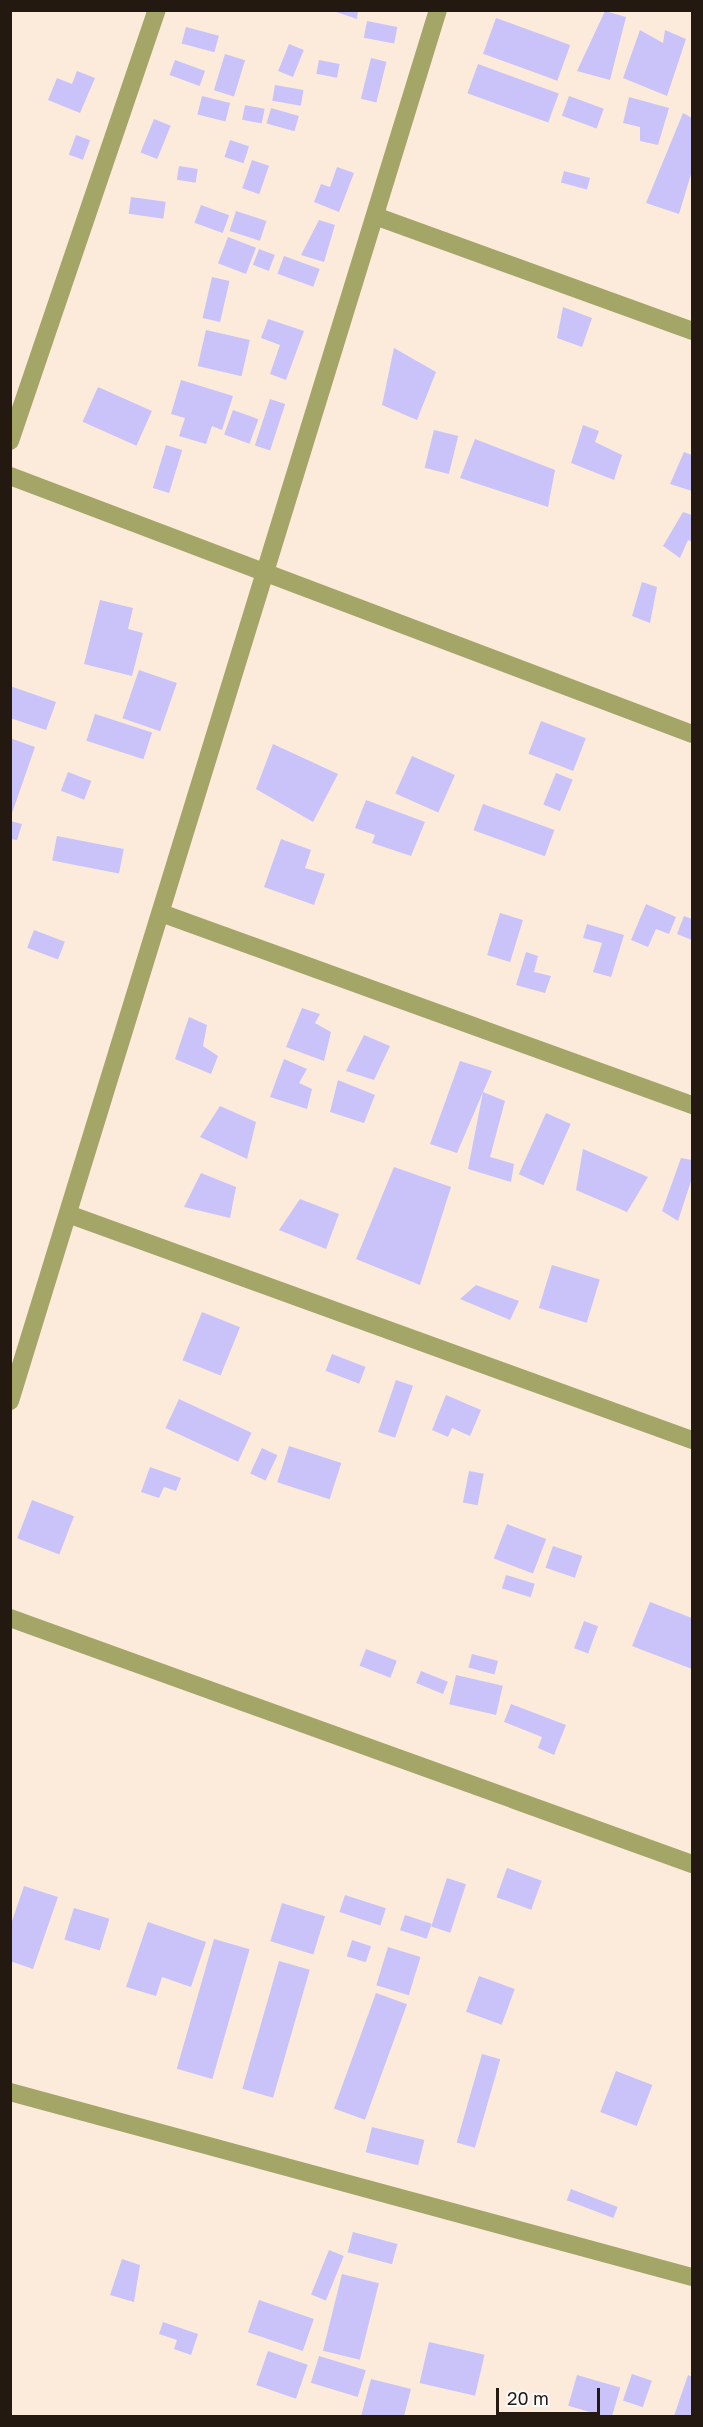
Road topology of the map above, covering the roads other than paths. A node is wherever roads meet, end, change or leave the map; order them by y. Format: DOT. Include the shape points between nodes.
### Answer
graph roads {
  1 [pos="157,10"];
  2 [pos="438,10"];
  3 [pos="375,216"];
  4 [pos="693,331"];
  5 [pos="10,441"];
  6 [pos="10,476"];
  7 [pos="265,572"];
  8 [pos="693,734"];
  9 [pos="161,913"];
  10 [pos="693,1105"];
  11 [pos="68,1214"];
  12 [pos="10,1401"];
  13 [pos="693,1440"];
  14 [pos="10,1618"];
  15 [pos="693,1864"];
  16 [pos="10,2092"];
  17 [pos="693,2277"];
  1 -- 5 [label="street"];
  2 -- 3 [label="street"];
  3 -- 4 [label="street"];
  3 -- 7 [label="street"];
  6 -- 7 [label="street"];
  7 -- 8 [label="street"];
  7 -- 9 [label="street"];
  9 -- 10 [label="street"];
  9 -- 11 [label="street"];
  11 -- 12 [label="street"];
  11 -- 13 [label="street"];
  14 -- 15 [label="street"];
  16 -- 17 [label="street"];
}
